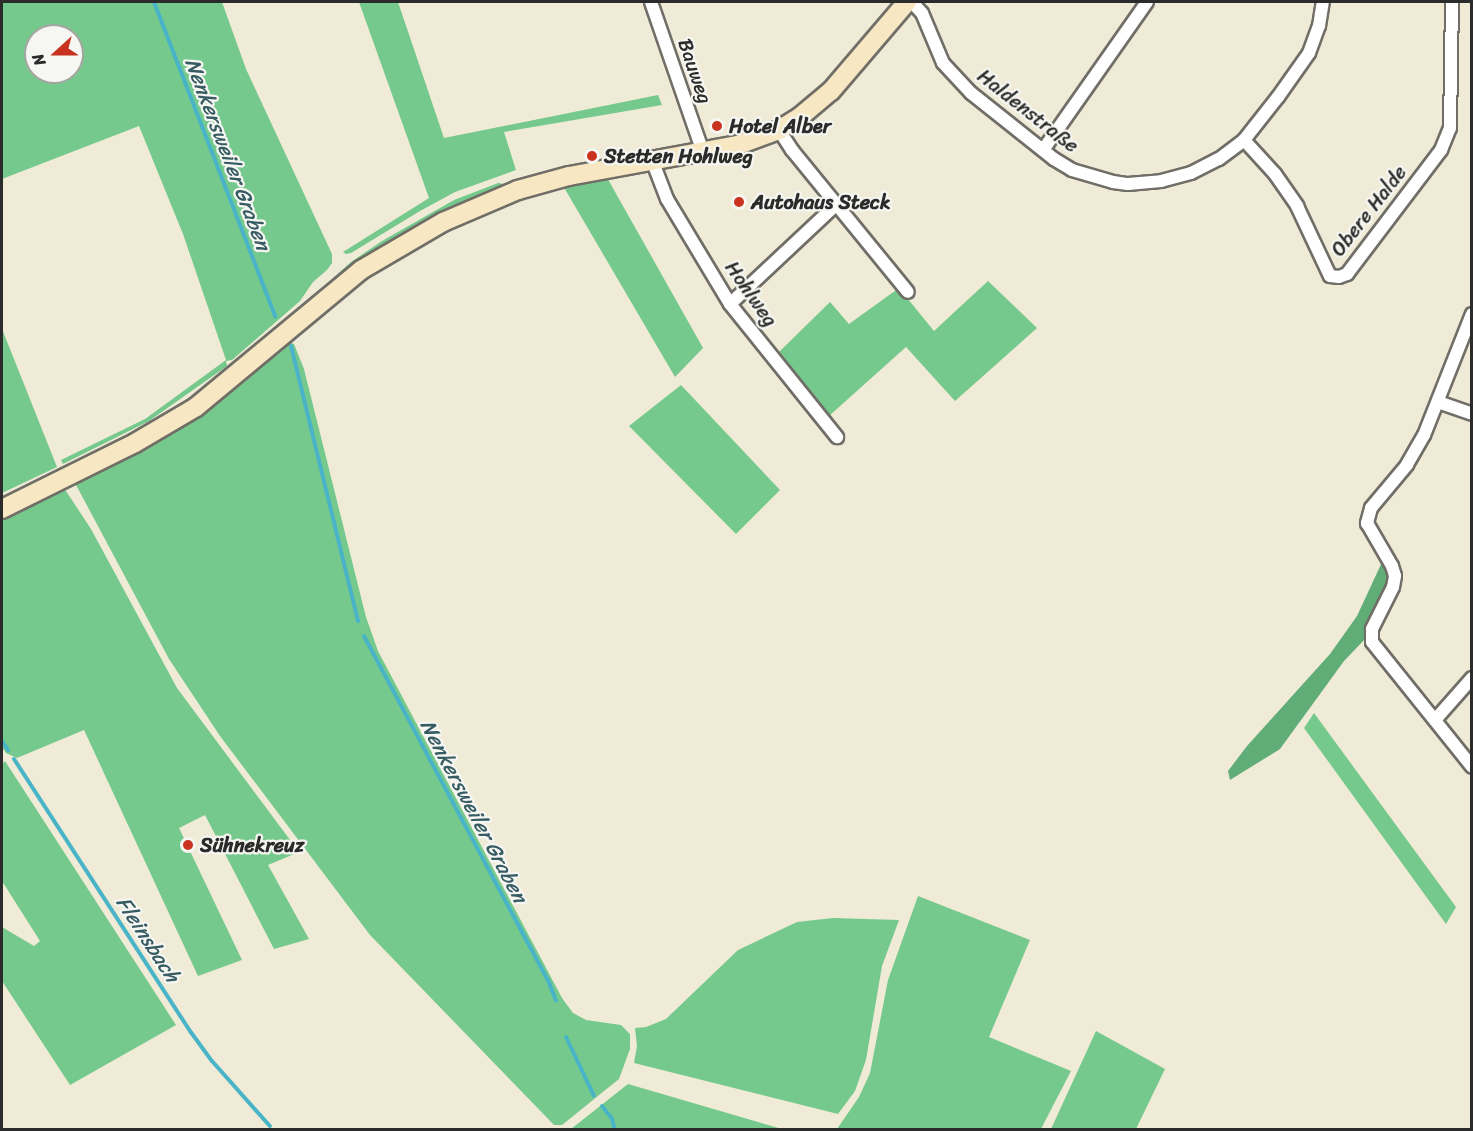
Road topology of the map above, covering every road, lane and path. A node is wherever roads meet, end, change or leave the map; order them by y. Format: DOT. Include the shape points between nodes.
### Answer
graph roads {
  1 [pos="651,2"];
  2 [pos="909,2"];
  3 [pos="1147,2"];
  4 [pos="1323,2"];
  5 [pos="1452,2"];
  6 [pos="779,129"];
  7 [pos="1244,140"];
  8 [pos="1043,150"];
  9 [pos="703,152"];
  10 [pos="652,160"];
  11 [pos="837,204"];
  12 [pos="908,292"];
  13 [pos="730,304"];
  14 [pos="1472,315"];
  15 [pos="1438,402"];
  16 [pos="1472,414"];
  17 [pos="837,437"];
  18 [pos="2,509"];
  19 [pos="1472,678"];
  20 [pos="1435,720"];
  21 [pos="1472,767"];
  1 -- 9 [label="street, Bauweg"];
  2 -- 6 [label="street" via="831,91"];
  2 -- 8 [label="street, Haldenstraße" via="922,13 943,63 958,80"];
  3 -- 8 [label="street"];
  4 -- 7 [label="street, Haldenstraße" via="1309,53"];
  5 -- 7 [label="street, Obere Halde" via="1450,128 1441,150 1347,274 1330,276 1298,206"];
  6 -- 9 [label="street" via="738,145"];
  6 -- 11 [label="street"];
  7 -- 8 [label="street, Haldenstraße" via="1191,173 1161,182 1128,184 1072,170"];
  9 -- 10 [label="street"];
  10 -- 13 [label="street, Hohlweg" via="668,199"];
  10 -- 18 [label="street" via="570,176 484,203 434,226 361,270 236,376 175,421"];
  11 -- 12 [label="street"];
  11 -- 13 [label="street"];
  13 -- 17 [label="street, Hohlweg"];
  14 -- 15 [label="street"];
  15 -- 16 [label="street"];
  15 -- 20 [label="street" via="1416,450 1367,515 1369,530 1395,576 1378,613 1372,642"];
  19 -- 20 [label="street"];
  20 -- 21 [label="street"];
}
